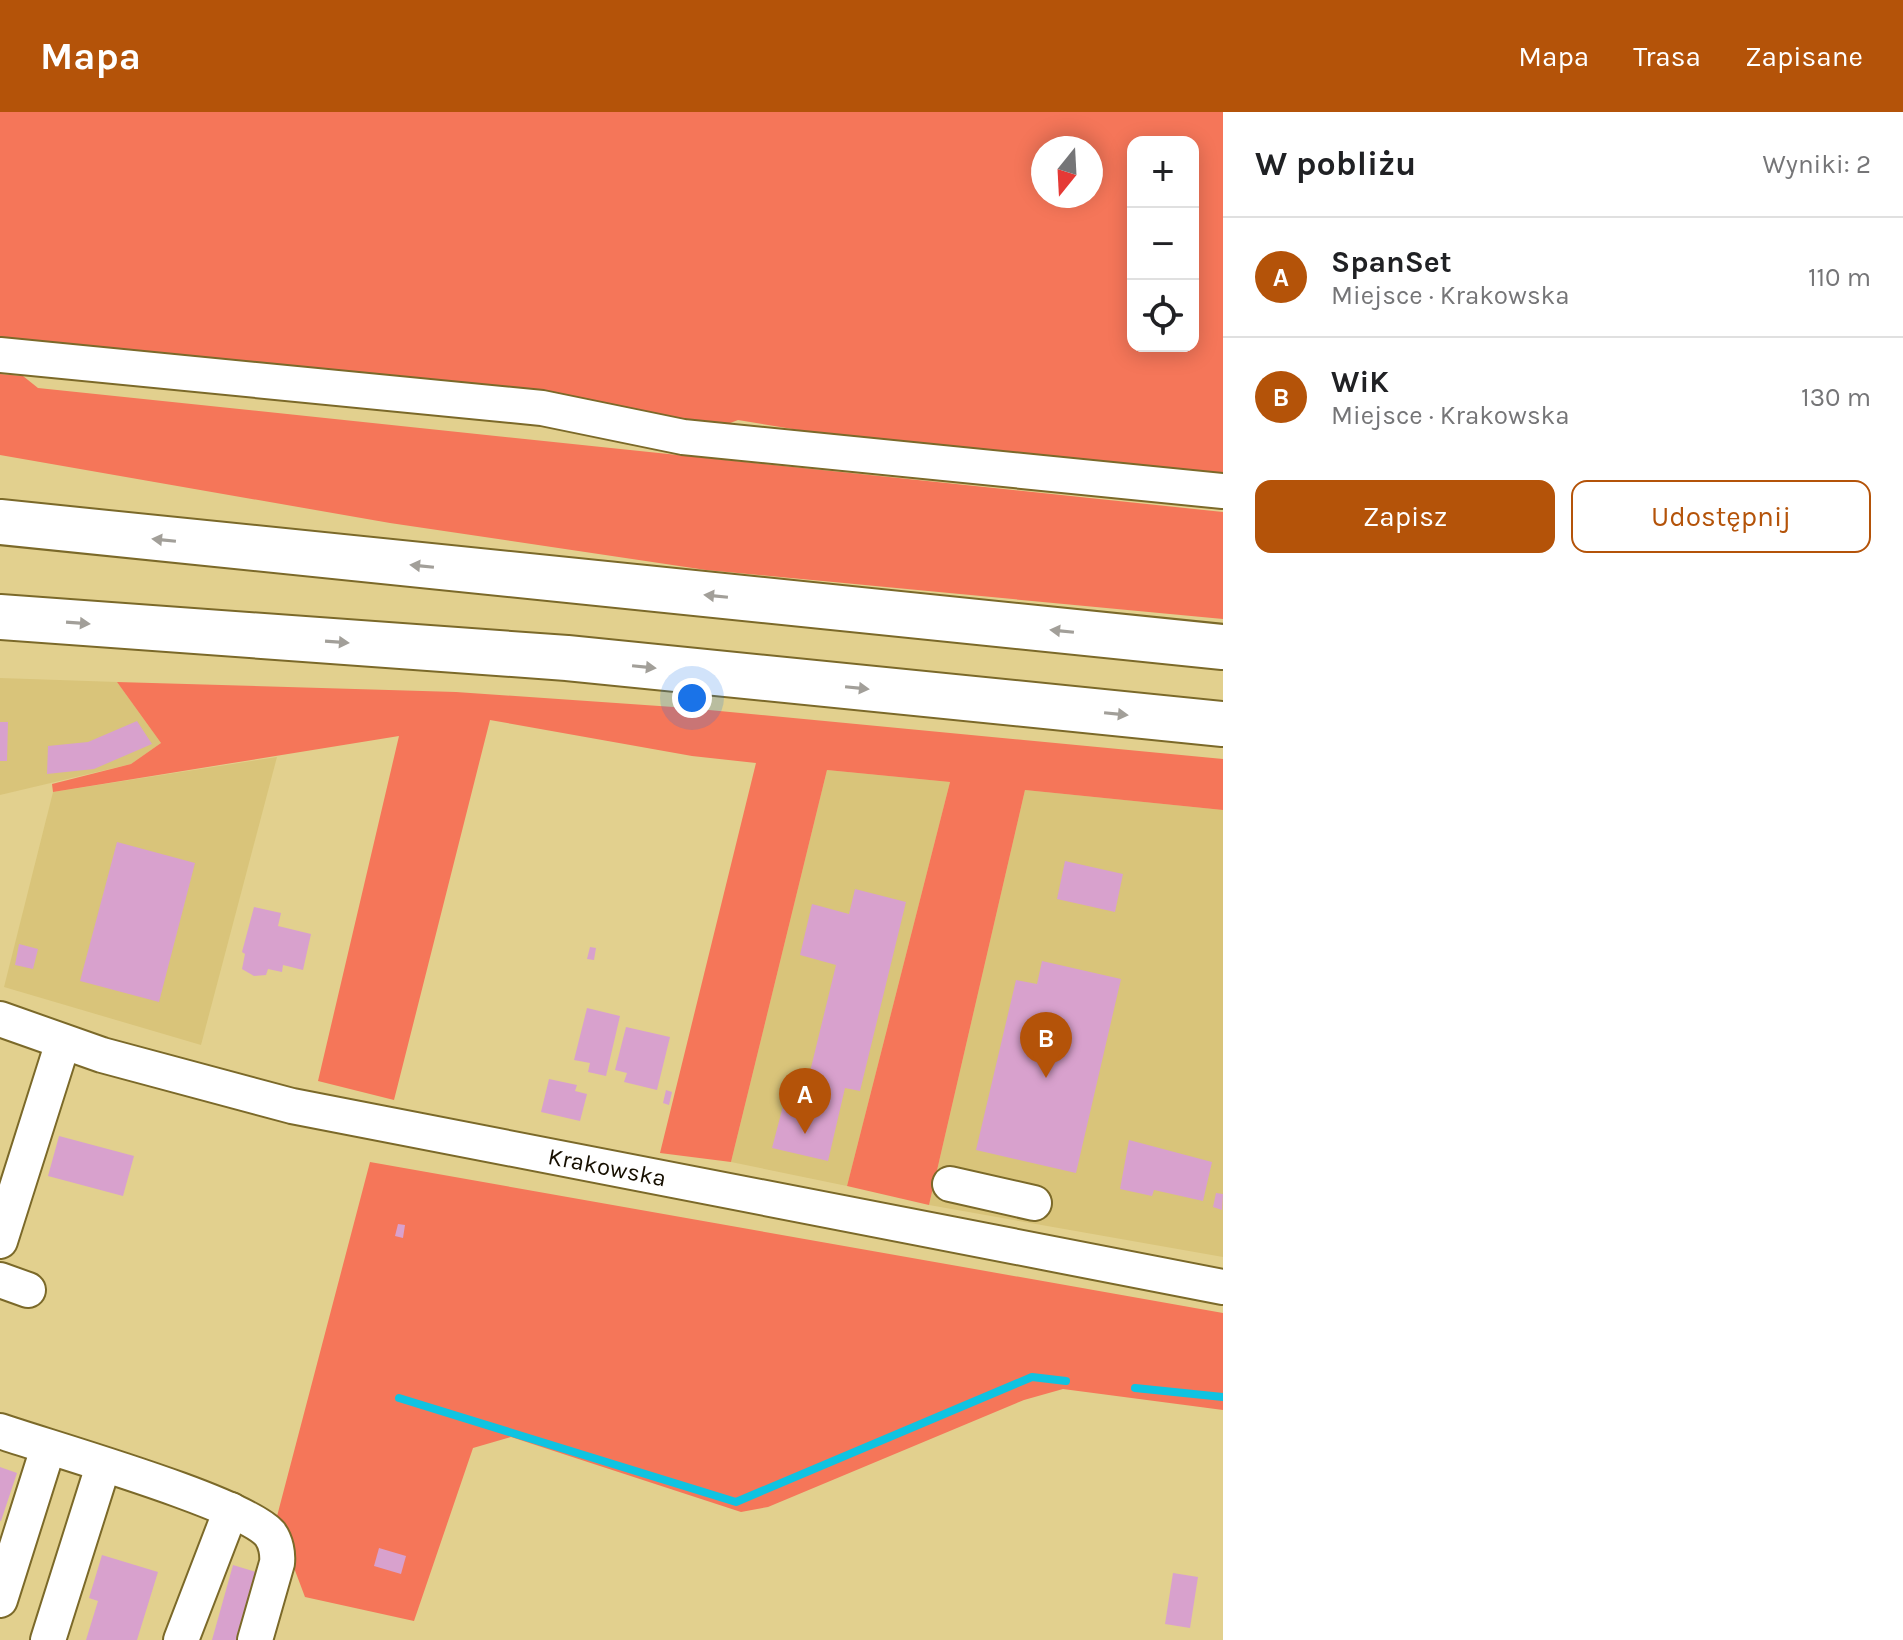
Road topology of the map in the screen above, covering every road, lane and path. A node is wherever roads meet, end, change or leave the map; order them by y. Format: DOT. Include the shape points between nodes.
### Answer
graph roads {
  1 [pos="0,355"];
  2 [pos="1223,491"];
  3 [pos="0,522"];
  4 [pos="0,617"];
  5 [pos="1223,647"];
  6 [pos="1223,724"];
  7 [pos="0,1019"];
  8 [pos="63,1042"];
  9 [pos="950,1184"];
  10 [pos="1034,1203"];
  11 [pos="0,1241"];
  12 [pos="1223,1287"];
  13 [pos="0,1431"];
  14 [pos="48,1448"];
  15 [pos="103,1466"];
  16 [pos="231,1510"];
  17 [pos="0,1600"];
  18 [pos="48,1640"];
  19 [pos="181,1640"];
  20 [pos="255,1640"];
  1 -- 2 [label="street" via="542,408 683,437"];
  5 -- 3 [label="highway, one-way"];
  4 -- 6 [label="highway, one-way" via="567,658"];
  7 -- 8 [label="street, Krakowska"];
  8 -- 11 [label="street"];
  8 -- 12 [label="street, Krakowska" via="292,1106"];
  9 -- 10 [label="street"];
  13 -- 14 [label="street"];
  14 -- 15 [label="street"];
  14 -- 17 [label="street"];
  15 -- 16 [label="street"];
  15 -- 18 [label="street"];
  16 -- 19 [label="street"];
  16 -- 20 [label="street" via="270,1535 278,1554"];
}
